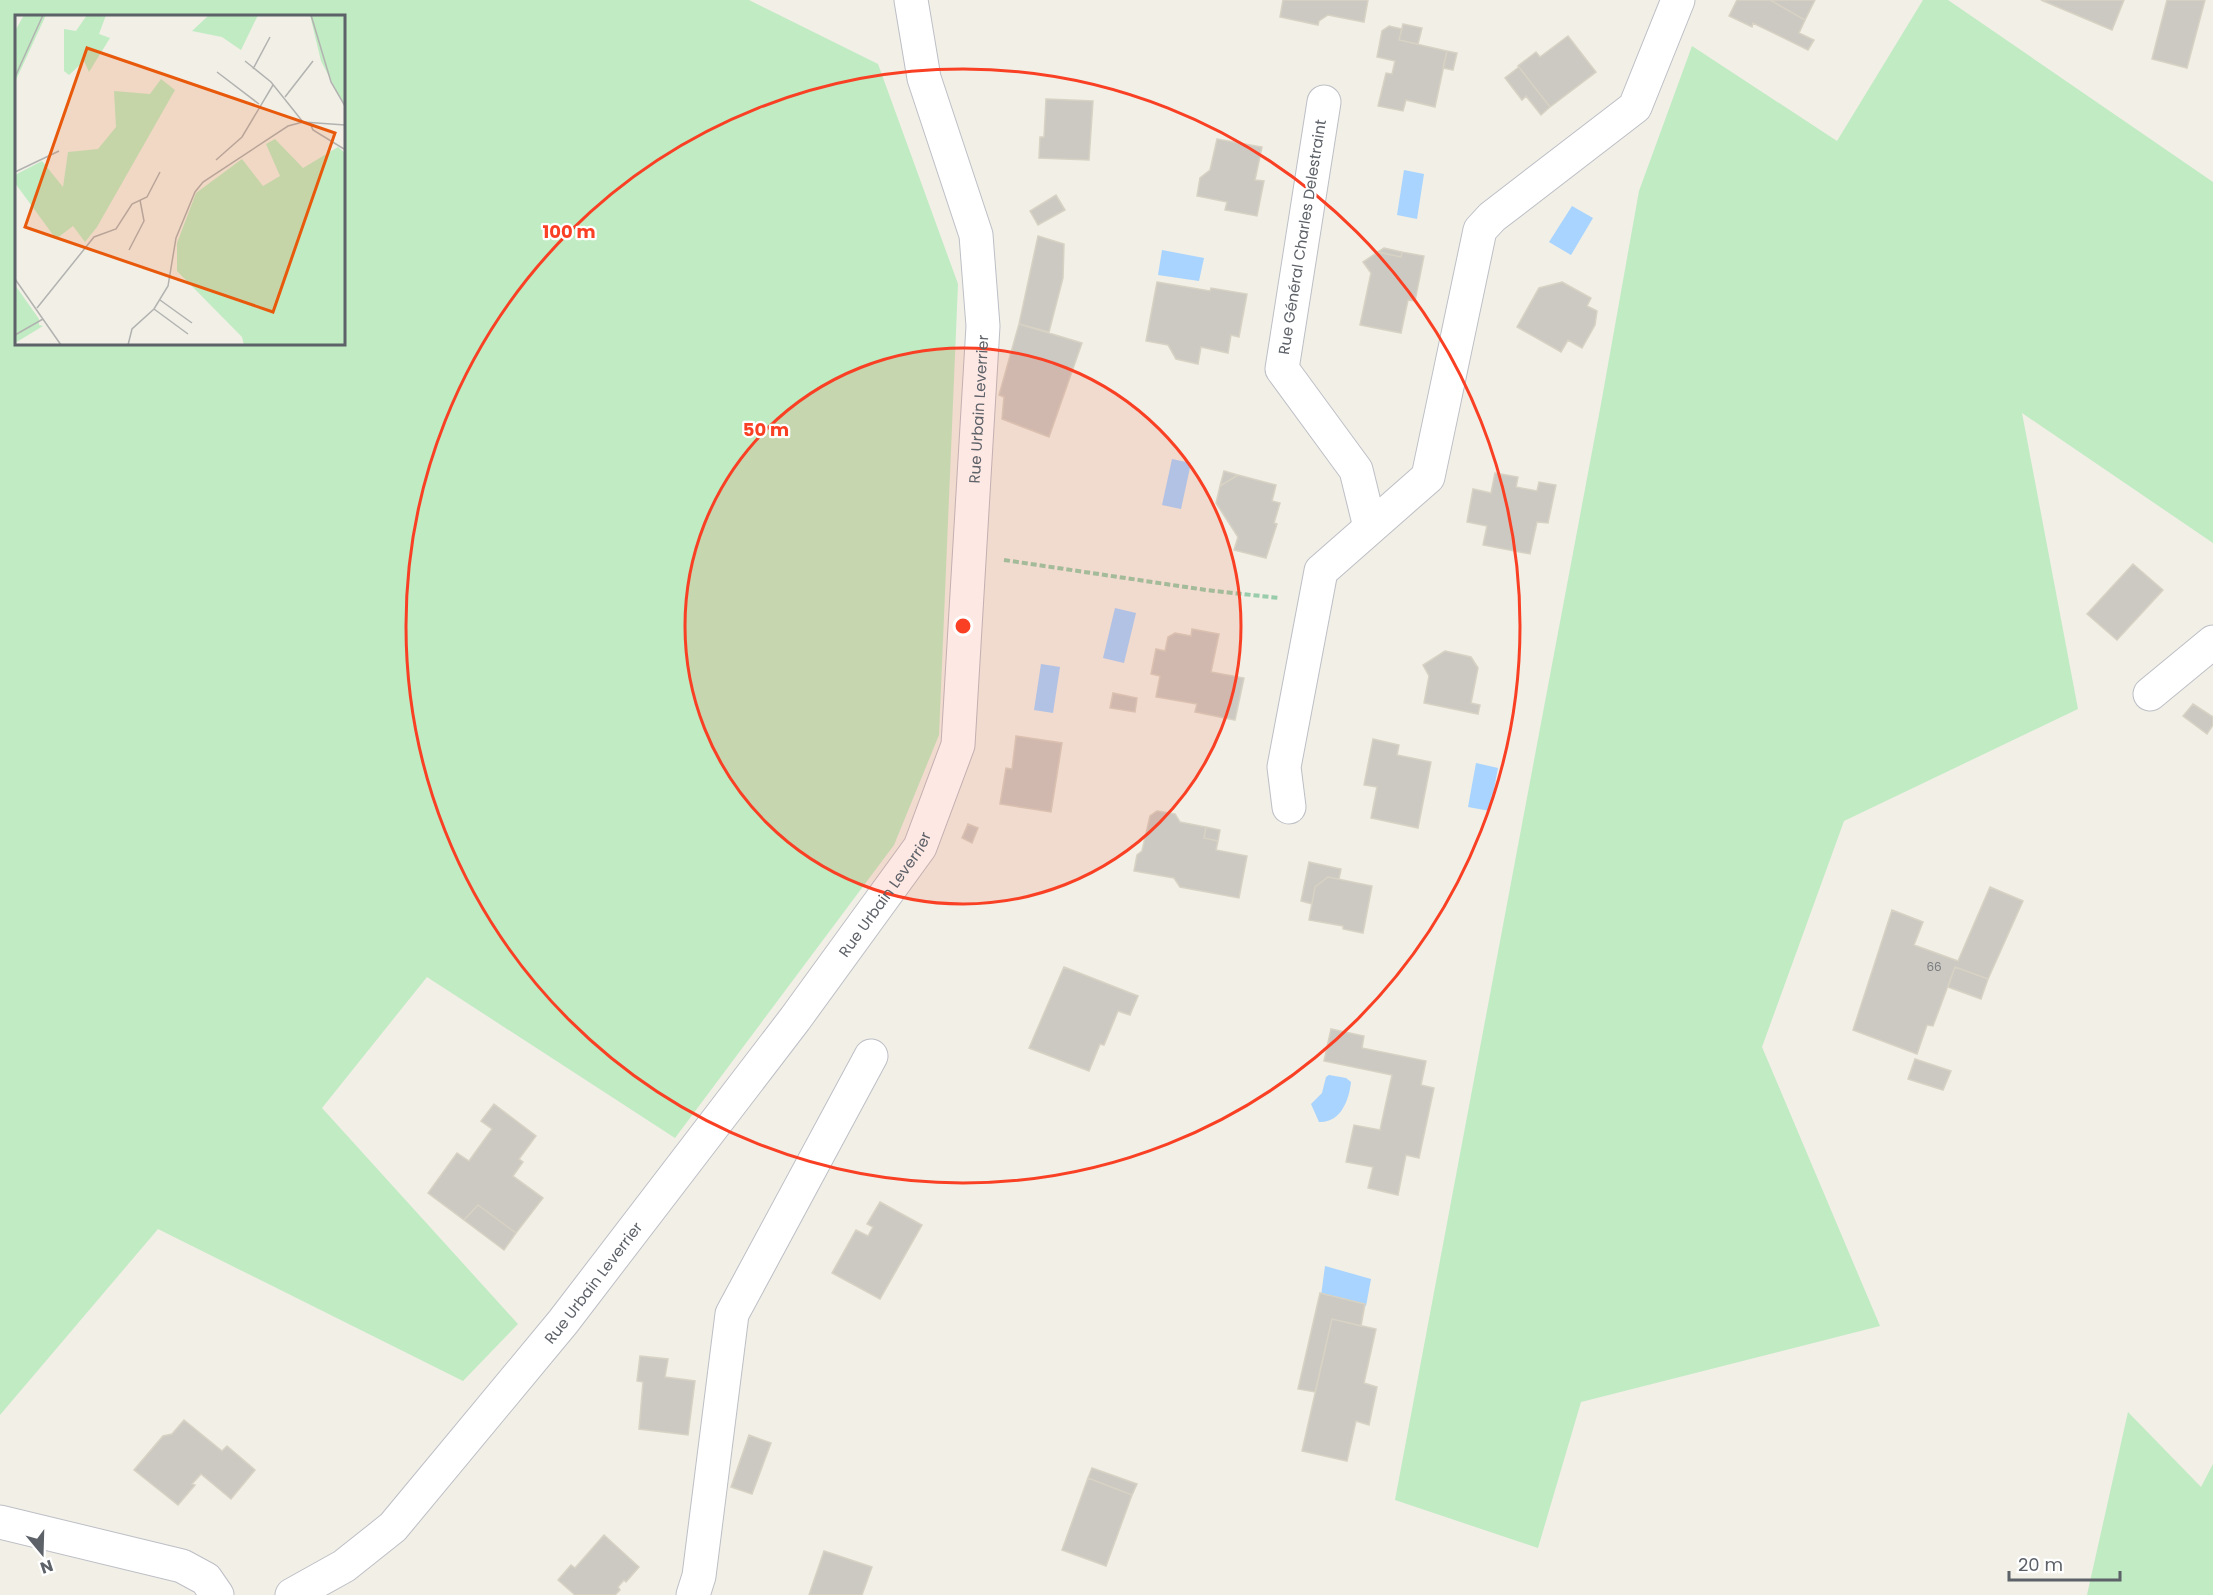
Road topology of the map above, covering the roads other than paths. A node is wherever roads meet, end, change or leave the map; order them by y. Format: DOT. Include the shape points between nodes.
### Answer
graph roads {
  1 [pos="911,0"];
  2 [pos="1678,0"];
  3 [pos="1324,102"];
  4 [pos="1370,527"];
  5 [pos="2213,642"];
  6 [pos="2150,694"];
  7 [pos="1289,807"];
  8 [pos="871,1056"];
  9 [pos="0,1522"];
  10 [pos="217,1595"];
  11 [pos="292,1595"];
  12 [pos="693,1595"];
  1 -- 11 [label="street, Rue Urbain Leverrier" via="924,78 976,235 983,326 958,745 920,848 563,1322 393,1527 344,1566"];
  2 -- 4 [label="street" via="1635,107 1480,230 1428,477"];
  3 -- 4 [label="street, Rue Général Charles Delestraint" via="1282,369 1356,470"];
  4 -- 7 [label="street" via="1321,571 1284,766"];
  5 -- 6 [label="street"];
  8 -- 12 [label="street" via="732,1314 699,1576"];
  9 -- 10 [label="street" via="182,1566 206,1578"];
}
